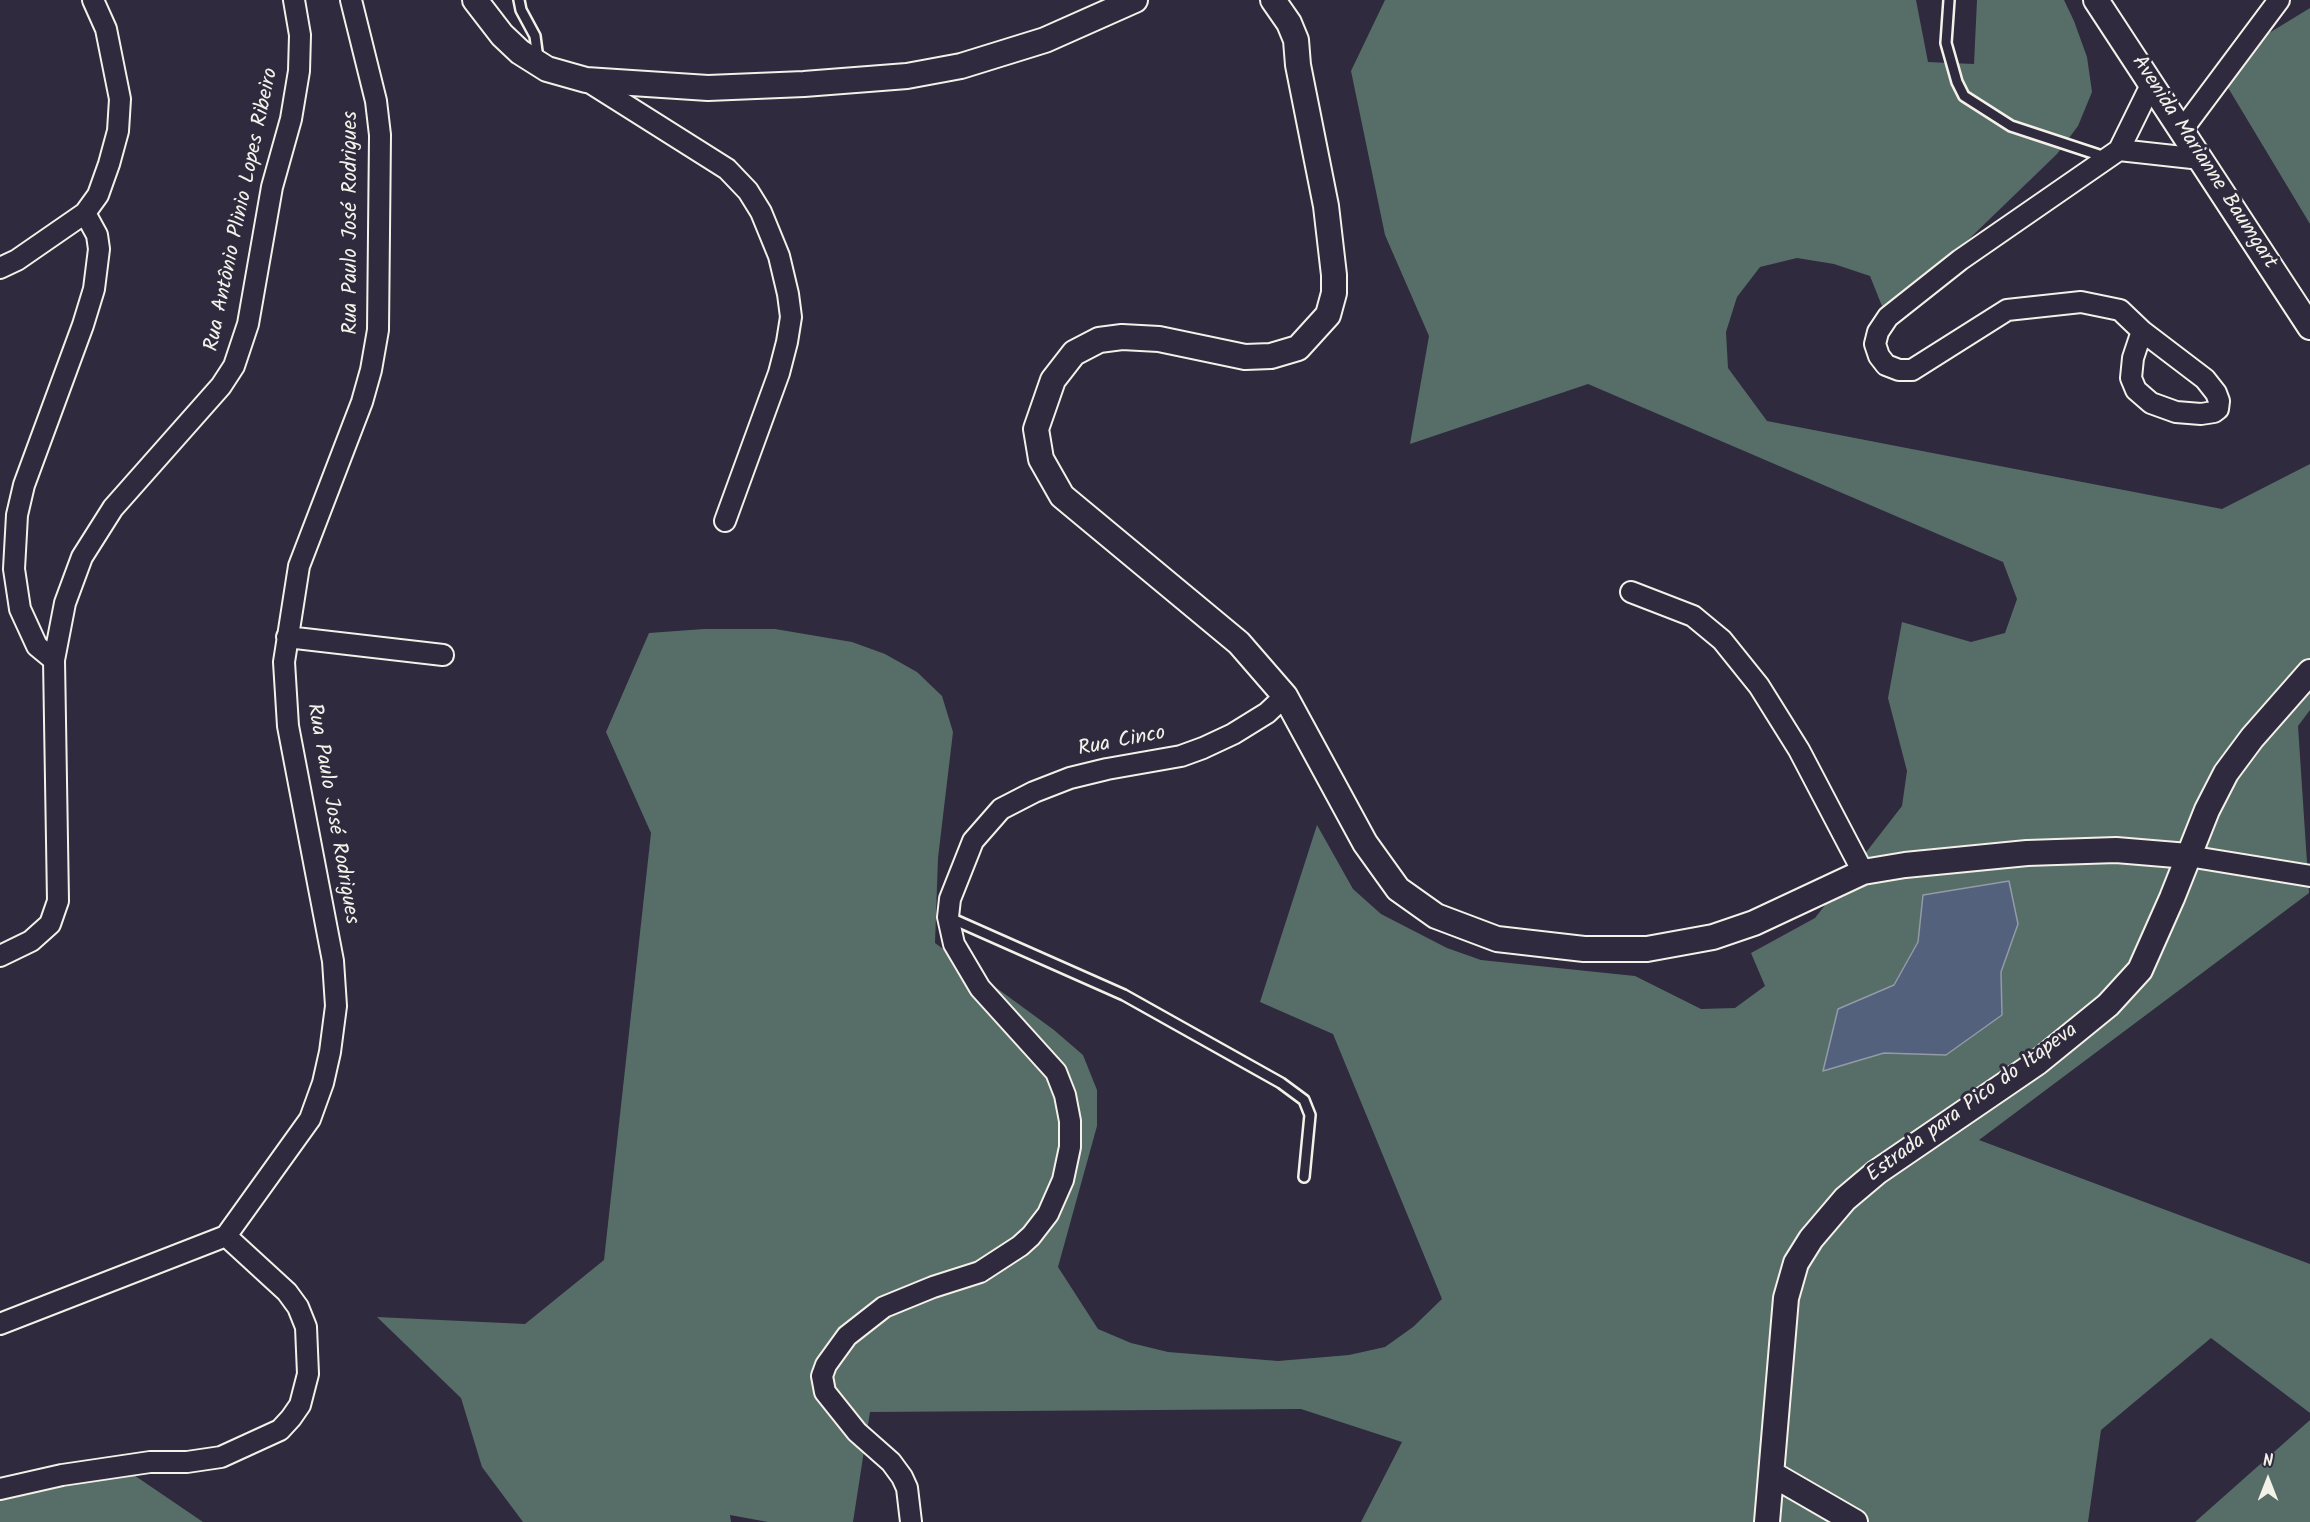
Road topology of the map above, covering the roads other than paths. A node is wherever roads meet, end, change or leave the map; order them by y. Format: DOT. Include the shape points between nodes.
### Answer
graph roads {
  1 [pos="93,0"];
  2 [pos="294,0"];
  3 [pos="351,0"];
  4 [pos="475,0"];
  5 [pos="519,0"];
  6 [pos="1136,0"];
  7 [pos="1273,0"];
  8 [pos="1949,0"];
  9 [pos="2096,0"];
  10 [pos="2279,0"];
  11 [pos="538,65"];
  12 [pos="586,80"];
  13 [pos="2151,85"];
  14 [pos="2182,130"];
  15 [pos="2113,154"];
  16 [pos="2201,159"];
  17 [pos="85,213"];
  18 [pos="8,264"];
  19 [pos="2310,327"];
  20 [pos="2142,331"];
  21 [pos="725,521"];
  22 [pos="1630,592"];
  23 [pos="287,637"];
  24 [pos="443,655"];
  25 [pos="54,660"];
  26 [pos="2310,672"];
  27 [pos="1285,696"];
  28 [pos="2188,856"];
  29 [pos="1863,872"];
  30 [pos="2310,876"];
  31 [pos="948,917"];
  32 [pos="0,956"];
  33 [pos="1304,1177"];
  34 [pos="226,1236"];
  35 [pos="0,1324"];
  36 [pos="1772,1474"];
  37 [pos="0,1489"];
  38 [pos="911,1522"];
  39 [pos="1767,1522"];
  40 [pos="1855,1522"];
  1 -- 17 [label="street" via="106,28 120,99 118,131 109,164 98,195"];
  2 -- 25 [label="street, Rua Antônio Plinio Lopes Ribeiro" via="300,35 291,119 272,187 248,324 234,366 222,386 113,507 82,557 65,603"];
  3 -- 23 [label="street, Rua Paulo José Rodrigues" via="374,91 380,135 378,330 362,402 299,566"];
  4 -- 11 [label="street" via="502,35"];
  5 -- 11 [label="lane" via="538,44"];
  6 -- 12 [label="street" via="1001,55 907,76 708,88"];
  7 -- 27 [label="street" via="1296,40 1326,206 1334,275 1328,315 1298,348 1271,356 1245,357 1159,339 1100,340 1074,353 1053,380 1036,429 1041,459 1062,496 1239,643"];
  8 -- 15 [label="lane" via="1946,43 1964,96 2011,126"];
  9 -- 13 [label="street, Avenida Marianne Baumgart"];
  10 -- 14 [label="street"];
  11 -- 12 [label="street"];
  12 -- 21 [label="street" via="727,169 748,191 779,256 791,318 787,342"];
  13 -- 14 [label="street, Avenida Marianne Baumgart"];
  13 -- 15 [label="street"];
  14 -- 16 [label="street, Avenida Marianne Baumgart"];
  15 -- 16 [label="street"];
  15 -- 20 [label="street" via="1960,260 1888,317 1875,344 1886,365 1912,370 2007,310 2081,303 2120,310"];
  16 -- 19 [label="street, Avenida Marianne Baumgart"];
  17 -- 18 [label="street"];
  17 -- 25 [label="street" via="97,235 99,249 94,289 24,485 17,515 14,569 20,609 37,646"];
  20 -- 20 [label="street" via="2205,379 2216,393 2218,409 2201,414 2176,412 2151,403 2136,390 2133,358"];
  22 -- 29 [label="street" via="1692,616 1722,640 1759,686 1799,750"];
  23 -- 24 [label="street"];
  23 -- 34 [label="street, Rua Paulo José Rodrigues" via="284,662 288,726 333,961 336,1006 328,1062 310,1119"];
  25 -- 32 [label="street, Rua Antônio Plinio Lopes Ribeiro" via="58,902 50,924 31,941"];
  26 -- 28 [label="street, Estrada para Pico do Itapeva" via="2226,773"];
  27 -- 29 [label="street" via="1365,843 1398,889 1436,916 1497,939 1584,949 1647,949 1713,936 1754,922"];
  27 -- 31 [label="street, Rua Cinco" via="1233,734 1203,748 1070,778 1001,809 973,841 950,899"];
  28 -- 29 [label="street" via="2116,850 2027,853"];
  28 -- 30 [label="street"];
  28 -- 36 [label="street, Estrada para Pico do Itapeva" via="2140,970 2108,1005 2038,1062 1877,1172 1845,1199 1811,1239 1796,1263 1786,1298"];
  31 -- 33 [label="lane" via="1124,995 1281,1083 1304,1100 1310,1115"];
  31 -- 38 [label="street" via="954,944 980,988 1056,1072 1070,1121 1070,1147 1063,1180 1048,1214 1020,1246 980,1272 884,1307 847,1336 826,1365 822,1376 825,1392 857,1432 902,1477"];
  34 -- 35 [label="street"];
  34 -- 37 [label="street" via="287,1292 306,1327 308,1374 300,1405 291,1418 280,1430 221,1457 150,1462"];
  36 -- 39 [label="street, Estrada para Pico do Itapeva"];
  36 -- 40 [label="street"];
}
